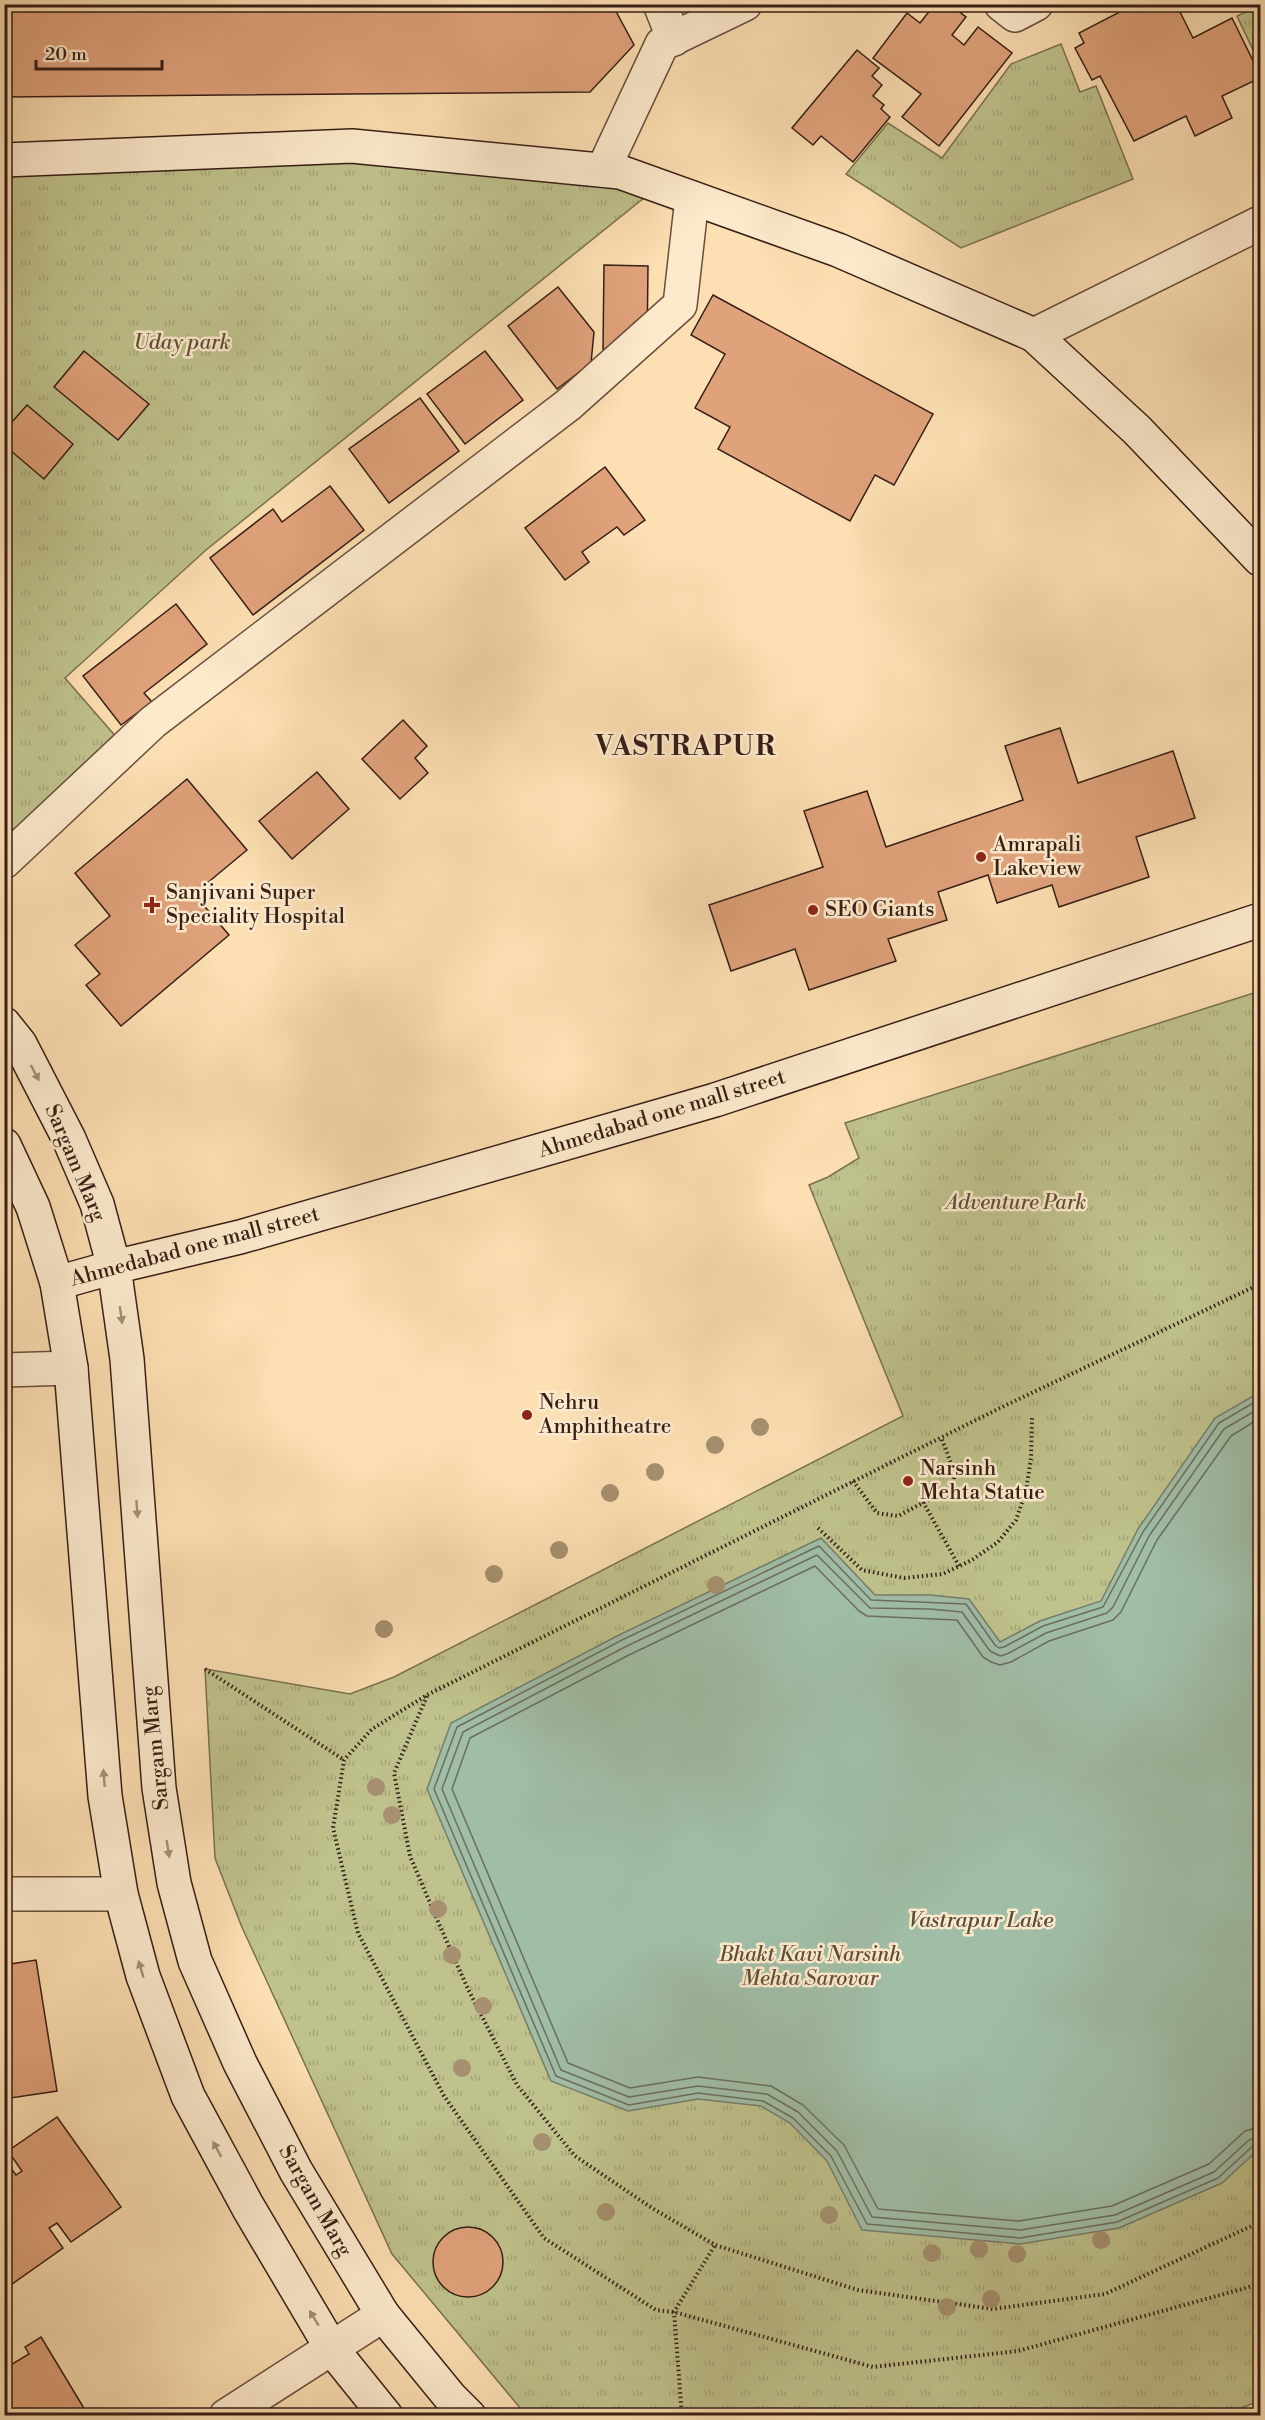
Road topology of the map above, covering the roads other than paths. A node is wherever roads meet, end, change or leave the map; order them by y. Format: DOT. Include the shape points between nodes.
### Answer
graph roads {
  1 [pos="660,4"];
  2 [pos="745,4"];
  3 [pos="1001,4"];
  4 [pos="1036,4"];
  5 [pos="674,39"];
  6 [pos="4,160"];
  7 [pos="603,170"];
  8 [pos="692,198"];
  9 [pos="1260,223"];
  10 [pos="1034,335"];
  11 [pos="1260,559"];
  12 [pos="4,862"];
  13 [pos="1260,920"];
  14 [pos="4,1023"];
  15 [pos="4,1145"];
  16 [pos="114,1267"];
  17 [pos="57,1283"];
  18 [pos="71,1368"];
  19 [pos="4,1370"];
  20 [pos="4,1894"];
  21 [pos="121,1894"];
  22 [pos="383,2315"];
  23 [pos="332,2349"];
  24 [pos="226,2415"];
  25 [pos="386,2415"];
  26 [pos="469,2415"];
  1 -- 5 [label="street"];
  2 -- 5 [label="street"];
  3 -- 4 [label="street" via="1015,15"];
  5 -- 7 [label="street" via="662,44"];
  6 -- 7 [label="street" via="352,146"];
  7 -- 8 [label="street" via="621,172"];
  8 -- 10 [label="street" via="838,250"];
  8 -- 12 [label="street" via="680,305 568,405 153,722"];
  9 -- 10 [label="street"];
  10 -- 11 [label="street" via="1137,429"];
  13 -- 16 [label="street, Ahmedabad one mall street" via="715,1100 240,1237"];
  14 -- 16 [label="street, Sargam Marg, one-way" via="20,1044 69,1139 97,1203"];
  15 -- 17 [label="street" via="33,1207"];
  16 -- 17 [label="street, Ahmedabad one mall street"];
  16 -- 22 [label="street, Sargam Marg, one-way" via="127,1359 159,1788 174,1883 195,1961 240,2063 296,2171"];
  17 -- 18 [label="street"];
  18 -- 19 [label="street"];
  21 -- 18 [label="street, one-way" via="105,1796"];
  20 -- 21 [label="street"];
  23 -- 21 [label="street, one-way" via="188,2096 143,1976"];
  22 -- 23 [label="street"];
  22 -- 26 [label="street, Sargam Marg"];
  23 -- 24 [label="street"];
  23 -- 25 [label="street"];
}
